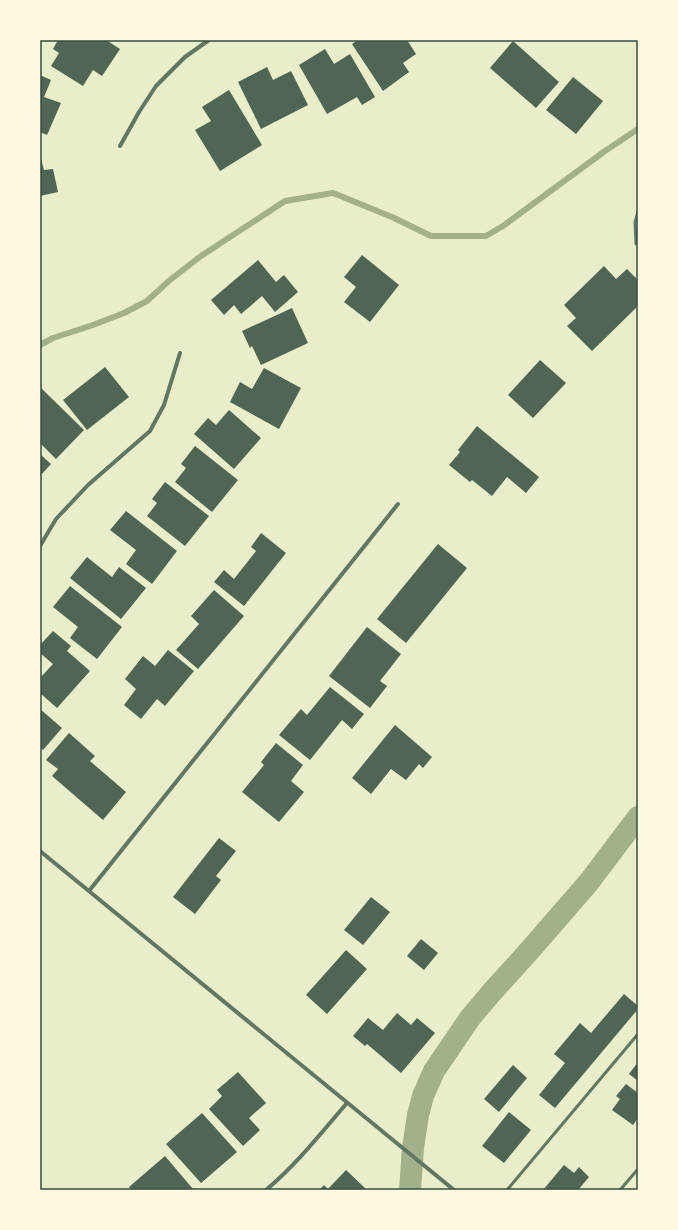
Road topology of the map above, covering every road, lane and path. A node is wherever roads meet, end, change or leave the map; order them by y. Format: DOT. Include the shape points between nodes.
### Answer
graph roads {
  1 [pos="210,40"];
  2 [pos="120,146"];
  3 [pos="638,212"];
  4 [pos="636,244"];
  5 [pos="180,353"];
  6 [pos="398,504"];
  7 [pos="40,546"];
  8 [pos="40,851"];
  9 [pos="89,891"];
  10 [pos="638,1034"];
  11 [pos="347,1103"];
  12 [pos="638,1169"];
  13 [pos="266,1190"];
  14 [pos="454,1190"];
  15 [pos="507,1190"];
  16 [pos="620,1190"];
  1 -- 2 [label="street" via="184,57 156,86"];
  3 -- 4 [label="lane" via="635,222"];
  5 -- 7 [label="street" via="164,405 150,431 88,485 56,519"];
  6 -- 9 [label="street"];
  8 -- 9 [label="street"];
  9 -- 11 [label="street"];
  10 -- 15 [label="lane"];
  11 -- 13 [label="street" via="304,1153"];
  11 -- 14 [label="street"];
  12 -- 16 [label="lane"];
}
